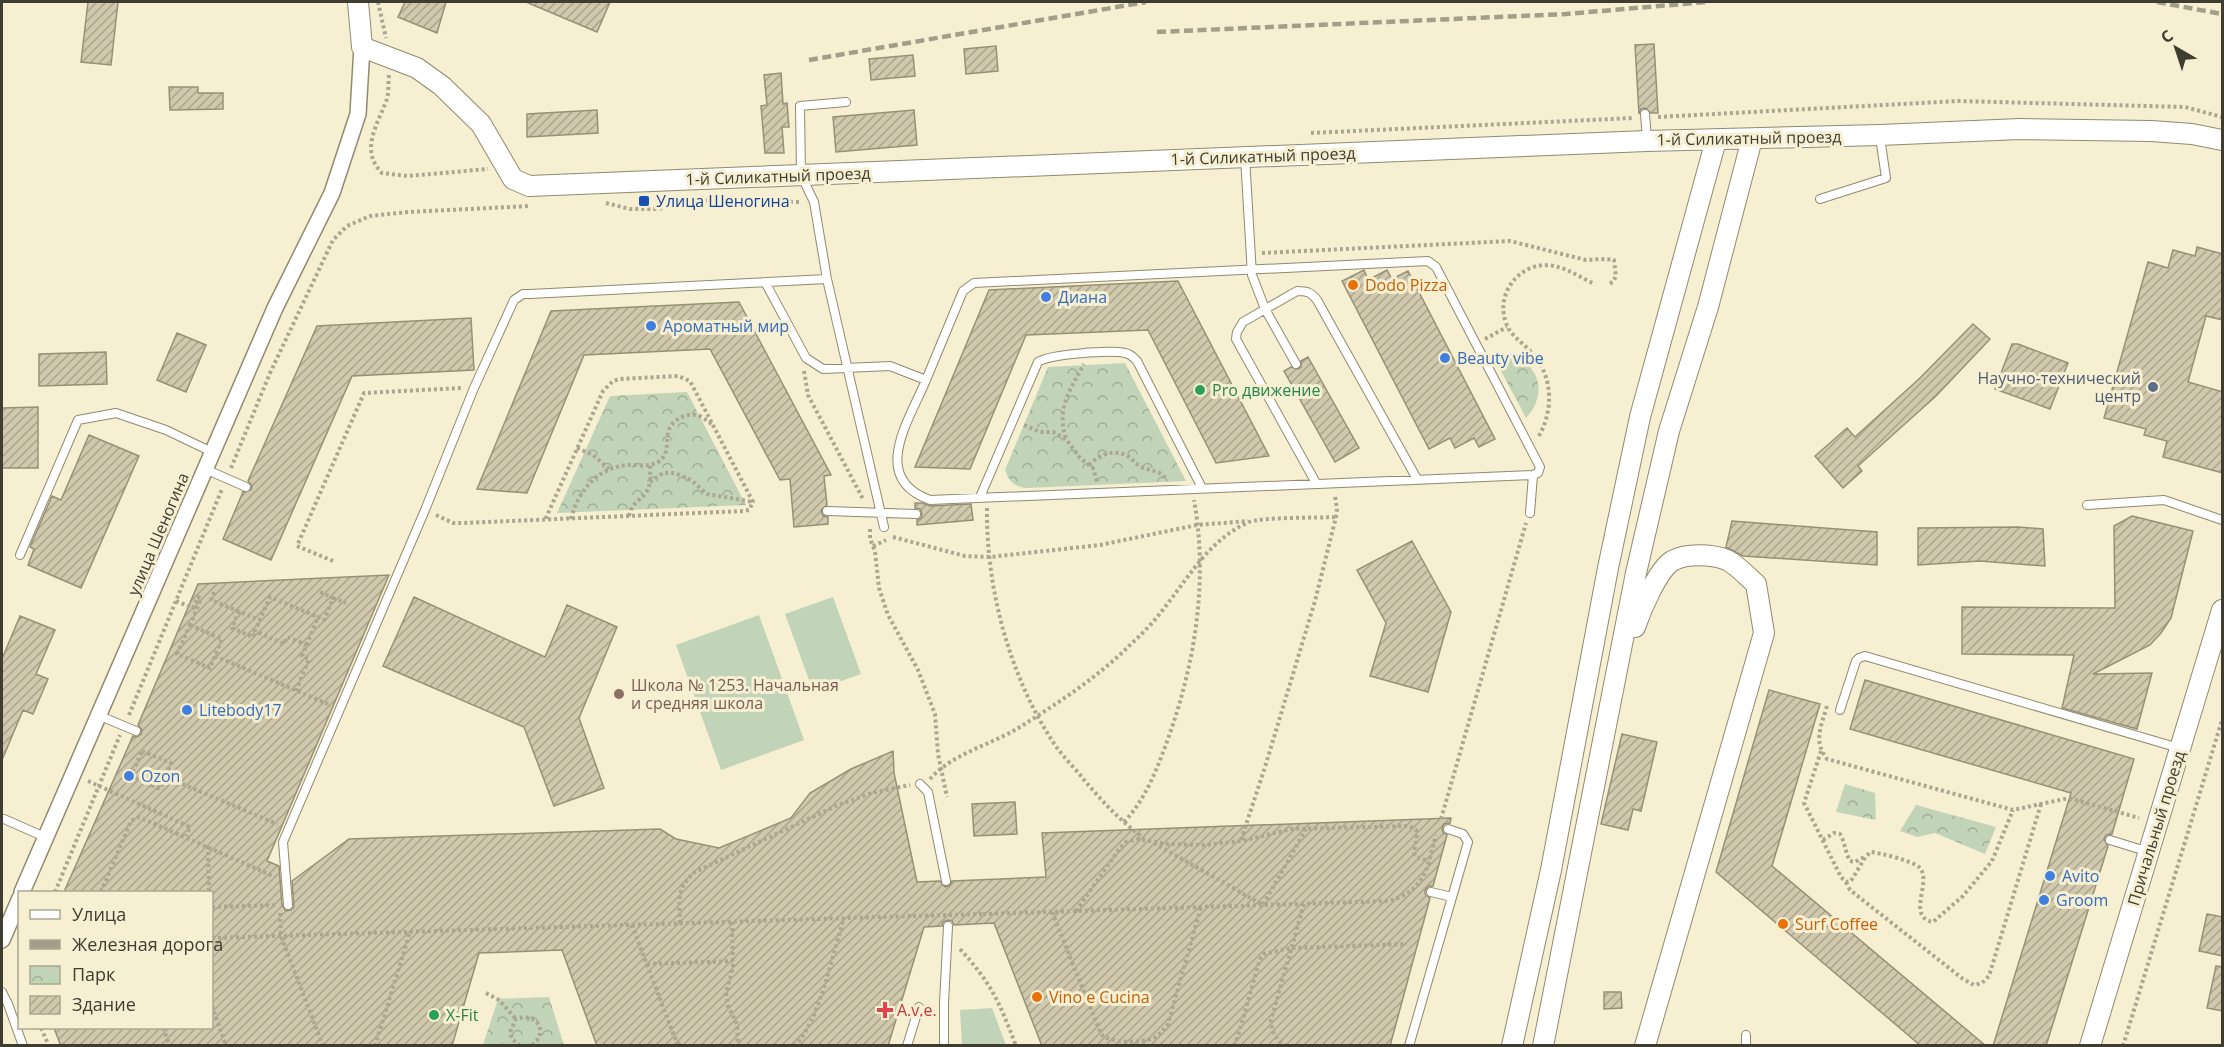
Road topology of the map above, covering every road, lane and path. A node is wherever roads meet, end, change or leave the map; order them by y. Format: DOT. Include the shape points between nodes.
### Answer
graph roads {
  1 [pos="358,2"];
  2 [pos="378,2"];
  3 [pos="362,47"];
  4 [pos="389,56"];
  5 [pos="846,102"];
  6 [pos="1645,114"];
  7 [pos="1880,135"];
  8 [pos="1752,139"];
  9 [pos="1716,140"];
  10 [pos="2223,140"];
  11 [pos="1647,141"];
  12 [pos="1245,157"];
  13 [pos="801,175"];
  14 [pos="408,176"];
  15 [pos="1820,199"];
  16 [pos="814,202"];
  17 [pos="595,203"];
  18 [pos="537,206"];
  19 [pos="1251,253"];
  20 [pos="1252,271"];
  21 [pos="827,279"];
  22 [pos="765,282"];
  23 [pos="1595,284"];
  24 [pos="1608,284"];
  25 [pos="1265,309"];
  26 [pos="1507,327"];
  27 [pos="1476,343"];
  28 [pos="1089,354"];
  29 [pos="806,358"];
  30 [pos="1296,364"];
  31 [pos="848,368"];
  32 [pos="926,380"];
  33 [pos="474,388"];
  34 [pos="1012,421"];
  35 [pos="714,425"];
  36 [pos="1066,439"];
  37 [pos="1530,445"];
  38 [pos="577,448"];
  39 [pos="212,452"];
  40 [pos="650,465"];
  41 [pos="1089,465"];
  42 [pos="205,469"];
  43 [pos="609,469"];
  44 [pos="1533,475"];
  45 [pos="226,478"];
  46 [pos="1417,479"];
  47 [pos="650,482"];
  48 [pos="1316,483"];
  49 [pos="1327,483"];
  50 [pos="246,487"];
  51 [pos="1192,488"];
  52 [pos="1202,488"];
  53 [pos="1173,489"];
  54 [pos="1098,492"];
  55 [pos="983,497"];
  56 [pos="753,502"];
  57 [pos="2086,505"];
  58 [pos="425,510"];
  59 [pos="827,511"];
  60 [pos="870,513"];
  61 [pos="881,513"];
  62 [pos="1530,513"];
  63 [pos="916,514"];
  64 [pos="629,516"];
  65 [pos="1336,517"];
  66 [pos="571,519"];
  67 [pos="545,520"];
  68 [pos="1251,520"];
  69 [pos="2223,520"];
  70 [pos="1197,525"];
  71 [pos="884,527"];
  72 [pos="873,546"];
  73 [pos="20,555"];
  74 [pos="990,557"];
  75 [pos="333,561"];
  76 [pos="1199,562"];
  77 [pos="318,591"];
  78 [pos="214,592"];
  79 [pos="333,598"];
  80 [pos="176,601"];
  81 [pos="346,603"];
  82 [pos="2223,610"];
  83 [pos="239,612"];
  84 [pos="318,617"];
  85 [pos="260,620"];
  86 [pos="189,626"];
  87 [pos="255,631"];
  88 [pos="306,645"];
  89 [pos="215,656"];
  90 [pos="1615,683"];
  91 [pos="296,691"];
  92 [pos="333,706"];
  93 [pos="1827,706"];
  94 [pos="1840,710"];
  95 [pos="1037,715"];
  96 [pos="100,716"];
  97 [pos="2223,720"];
  98 [pos="124,726"];
  99 [pos="136,731"];
  100 [pos="2180,748"];
  101 [pos="1821,751"];
  102 [pos="941,768"];
  103 [pos="75,774"];
  104 [pos="166,777"];
  105 [pos="922,785"];
  106 [pos="100,786"];
  107 [pos="897,788"];
  108 [pos="947,797"];
  109 [pos="2042,804"];
  110 [pos="2013,810"];
  111 [pos="4,819"];
  112 [pos="1124,822"];
  113 [pos="2158,824"];
  114 [pos="282,826"];
  115 [pos="1306,829"];
  116 [pos="1448,829"];
  117 [pos="186,836"];
  118 [pos="47,838"];
  119 [pos="1144,839"];
  120 [pos="1823,840"];
  121 [pos="2110,840"];
  122 [pos="1151,841"];
  123 [pos="1240,841"];
  124 [pos="208,846"];
  125 [pos="2149,852"];
  126 [pos="1866,856"];
  127 [pos="1429,861"];
  128 [pos="278,881"];
  129 [pos="946,881"];
  130 [pos="1846,882"];
  131 [pos="22,891"];
  132 [pos="55,891"];
  133 [pos="101,891"];
  134 [pos="209,891"];
  135 [pos="1431,892"];
  136 [pos="279,895"];
  137 [pos="1452,897"];
  138 [pos="18,900"];
  139 [pos="1304,904"];
  140 [pos="284,905"];
  141 [pos="1263,905"];
  142 [pos="213,907"];
  143 [pos="1201,907"];
  144 [pos="1076,911"];
  145 [pos="1053,912"];
  146 [pos="7,914"];
  147 [pos="844,918"];
  148 [pos="732,922"];
  149 [pos="680,923"];
  150 [pos="632,925"];
  151 [pos="948,926"];
  152 [pos="410,932"];
  153 [pos="281,936"];
  154 [pos="947,936"];
  155 [pos="213,938"];
  156 [pos="2,940"];
  157 [pos="1407,945"];
  158 [pos="1291,948"];
  159 [pos="733,961"];
  160 [pos="647,964"];
  161 [pos="2,992"];
  162 [pos="486,993"];
  163 [pos="919,1007"];
  164 [pos="213,1009"];
  165 [pos="516,1019"];
  166 [pos="41,1029"];
  167 [pos="163,1029"];
  168 [pos="1746,1035"];
  169 [pos="512,1039"];
  170 [pos="509,1045"];
  171 [pos="532,1045"];
  172 [pos="24,1046"];
  173 [pos="49,1046"];
  174 [pos="170,1046"];
  175 [pos="226,1046"];
  176 [pos="323,1046"];
  177 [pos="375,1046"];
  178 [pos="520,1046"];
  179 [pos="680,1046"];
  180 [pos="738,1046"];
  181 [pos="794,1046"];
  182 [pos="907,1046"];
  183 [pos="944,1046"];
  184 [pos="1016,1046"];
  185 [pos="1235,1046"];
  186 [pos="1287,1046"];
  187 [pos="1409,1046"];
  188 [pos="1512,1046"];
  189 [pos="1543,1046"];
  190 [pos="1645,1046"];
  191 [pos="1746,1046"];
  192 [pos="2090,1046"];
  193 [pos="2123,1046"];
  1 -- 3 [label="street"];
  2 -- 4 [label="path"];
  3 -- 4 [label="street, 1-й Силикатный проезд"];
  3 -- 39 [label="street, улица Шеногина" via="358,114 332,193 275,308"];
  4 -- 13 [label="street, 1-й Силикатный проезд" via="417,68 470,111 513,179 529,186"];
  4 -- 14 [label="path" via="388,96 370,153 382,173"];
  5 -- 13 [label="lane" via="800,106"];
  6 -- 11 [label="lane"];
  7 -- 8 [label="street, 1-й Силикатный проезд"];
  7 -- 10 [label="street, 1-й Силикатный проезд" via="2105,129 2192,134"];
  7 -- 15 [label="lane" via="1886,178"];
  8 -- 9 [label="street, 1-й Силикатный проезд"];
  8 -- 90 [label="street" via="1708,307 1669,431"];
  9 -- 11 [label="street, 1-й Силикатный проезд"];
  9 -- 188 [label="street" via="1641,417"];
  11 -- 12 [label="street, 1-й Силикатный проезд"];
  12 -- 13 [label="street, 1-й Силикатный проезд"];
  12 -- 19 [label="lane"];
  13 -- 16 [label="lane"];
  16 -- 17 [label="path" via="682,200 659,209 630,210"];
  16 -- 21 [label="lane"];
  18 -- 45 [label="path" via="370,216 339,233 270,373"];
  19 -- 20 [label="lane"];
  19 -- 24 [label="path" via="1510,241 1586,260 1614,260 1616,276"];
  20 -- 25 [label="lane"];
  20 -- 27 [label="lane" via="1428,261 1436,267"];
  20 -- 32 [label="lane" via="974,283 963,291"];
  21 -- 22 [label="lane"];
  21 -- 31 [label="lane"];
  22 -- 29 [label="lane"];
  22 -- 33 [label="lane" via="524,294 509,306"];
  23 -- 26 [label="path" via="1557,267 1528,268 1507,289 1503,303"];
  25 -- 30 [label="lane"];
  25 -- 46 [label="lane" via="1297,291 1312,294"];
  25 -- 48 [label="lane" via="1243,322 1236,339"];
  26 -- 27 [label="path"];
  26 -- 37 [label="path" via="1531,351 1549,384 1550,408 1545,426"];
  27 -- 37 [label="lane"];
  28 -- 34 [label="lane" via="1056,355 1038,362"];
  28 -- 36 [label="path" via="1062,409"];
  28 -- 52 [label="lane" via="1121,352 1132,356"];
  29 -- 31 [label="lane" via="823,369"];
  29 -- 60 [label="path" via="808,395"];
  31 -- 32 [label="lane" via="890,366"];
  31 -- 61 [label="lane"];
  32 -- 55 [label="lane" via="899,445 896,458 901,480 916,495 930,500"];
  33 -- 58 [label="lane"];
  33 -- 75 [label="path" via="364,393 297,546"];
  34 -- 36 [label="path"];
  34 -- 55 [label="lane"];
  35 -- 38 [label="path" via="685,379 620,379 603,391"];
  35 -- 40 [label="path" via="696,415 677,419 668,433 662,459"];
  35 -- 56 [label="path"];
  36 -- 41 [label="path"];
  37 -- 44 [label="lane" via="1540,467"];
  38 -- 43 [label="path"];
  38 -- 67 [label="path"];
  39 -- 42 [label="street, улица Шеногина"];
  39 -- 73 [label="lane" via="166,430 116,413 78,420"];
  40 -- 43 [label="path"];
  40 -- 47 [label="path"];
  41 -- 53 [label="path" via="1103,455 1120,454 1140,466 1157,470"];
  41 -- 54 [label="path" via="1097,478"];
  42 -- 45 [label="lane"];
  42 -- 96 [label="street, улица Шеногина"];
  43 -- 66 [label="path" via="580,494"];
  44 -- 46 [label="lane"];
  44 -- 62 [label="lane"];
  45 -- 50 [label="lane"];
  45 -- 80 [label="path"];
  46 -- 49 [label="lane"];
  47 -- 56 [label="path" via="663,473 675,473 707,494"];
  47 -- 64 [label="path" via="632,505"];
  48 -- 49 [label="lane"];
  48 -- 52 [label="lane"];
  49 -- 65 [label="path" via="1335,498"];
  51 -- 52 [label="lane"];
  51 -- 53 [label="lane"];
  51 -- 70 [label="path"];
  53 -- 54 [label="lane"];
  54 -- 55 [label="lane"];
  55 -- 74 [label="path"];
  56 -- 64 [label="path" via="749,510 743,511"];
  57 -- 69 [label="lane" via="2164,500"];
  58 -- 67 [label="path" via="453,523"];
  58 -- 140 [label="lane" via="283,842"];
  59 -- 60 [label="lane"];
  60 -- 61 [label="lane"];
  60 -- 72 [label="path"];
  61 -- 63 [label="lane"];
  61 -- 71 [label="lane"];
  62 -- 127 [label="path"];
  64 -- 66 [label="path"];
  65 -- 68 [label="path"];
  65 -- 123 [label="path" via="1315,602"];
  66 -- 67 [label="path"];
  68 -- 70 [label="path"];
  68 -- 76 [label="path" via="1219,540"];
  70 -- 74 [label="path" via="1100,545"];
  70 -- 76 [label="path"];
  72 -- 74 [label="path" via="895,536 965,556"];
  72 -- 102 [label="path" via="879,588 888,615 918,670 935,714"];
  74 -- 95 [label="path" via="1006,643"];
  76 -- 95 [label="path" via="1162,612 1129,646 1083,685"];
  76 -- 112 [label="path" via="1199,602 1180,705 1138,808"];
  77 -- 79 [label="path"];
  78 -- 83 [label="path" via="211,600"];
  79 -- 81 [label="path"];
  79 -- 84 [label="path" via="324,620"];
  80 -- 86 [label="path" via="193,608 198,597 201,599"];
  80 -- 98 [label="path"];
  82 -- 100 [label="street, Причальный проезд"];
  83 -- 85 [label="path"];
  83 -- 87 [label="path" via="232,628 253,637"];
  84 -- 85 [label="path" via="270,597"];
  84 -- 88 [label="path"];
  85 -- 87 [label="path"];
  86 -- 89 [label="path" via="222,639"];
  86 -- 89 [label="path" via="177,654 210,668"];
  87 -- 88 [label="path" via="284,644 287,637"];
  88 -- 91 [label="path" via="302,656 309,659"];
  89 -- 91 [label="path"];
  90 -- 189 [label="street"];
  90 -- 190 [label="street" via="1641,610 1657,579 1672,561 1701,554 1728,560 1756,584 1764,633"];
  91 -- 92 [label="path"];
  93 -- 101 [label="path" via="1818,739"];
  94 -- 100 [label="lane" via="1856,662 1865,656"];
  95 -- 102 [label="path"];
  95 -- 112 [label="path" via="1054,744"];
  96 -- 98 [label="lane"];
  96 -- 103 [label="street, улица Шеногина"];
  97 -- 193 [label="path"];
  98 -- 99 [label="lane"];
  98 -- 106 [label="path"];
  100 -- 113 [label="street, Причальный проезд"];
  101 -- 110 [label="path" via="1827,759"];
  101 -- 120 [label="path" via="1804,803"];
  102 -- 105 [label="path"];
  102 -- 108 [label="path"];
  103 -- 106 [label="path"];
  103 -- 118 [label="street, улица Шеногина"];
  104 -- 104 [label="path" via="160,789 131,776 142,751 171,763"];
  104 -- 114 [label="path"];
  105 -- 129 [label="lane" via="928,792"];
  106 -- 117 [label="path" via="190,827"];
  106 -- 132 [label="path"];
  107 -- 149 [label="path" via="838,805 695,872 681,889"];
  109 -- 110 [label="path"];
  109 -- 113 [label="path" via="2068,798"];
  109 -- 130 [label="path" via="1989,976 1982,983 1974,985 1963,979 1850,890"];
  110 -- 126 [label="path" via="1992,861 1963,896 1933,922 1922,917 1920,868 1878,852"];
  111 -- 118 [label="lane"];
  112 -- 119 [label="path"];
  113 -- 125 [label="street, Причальный проезд"];
  115 -- 123 [label="path" via="1278,831"];
  115 -- 127 [label="path" via="1409,826 1417,835 1414,854"];
  115 -- 141 [label="path"];
  116 -- 137 [label="lane" via="1463,834 1468,842"];
  117 -- 124 [label="path"];
  117 -- 133 [label="path" via="145,818 134,818"];
  118 -- 131 [label="street, улица Шеногина"];
  119 -- 122 [label="path"];
  119 -- 144 [label="path" via="1132,840 1120,848"];
  120 -- 126 [label="path" via="1839,834 1850,861"];
  120 -- 130 [label="path"];
  121 -- 125 [label="lane"];
  122 -- 123 [label="path" via="1187,845"];
  122 -- 141 [label="path"];
  124 -- 128 [label="path"];
  124 -- 134 [label="path"];
  125 -- 192 [label="street, Причальный проезд"];
  126 -- 130 [label="path" via="1851,881"];
  127 -- 139 [label="path" via="1424,878 1401,897 1389,901"];
  135 -- 137 [label="lane"];
  136 -- 140 [label="path"];
  137 -- 187 [label="lane"];
  138 -- 146 [label="street"];
  139 -- 141 [label="path"];
  139 -- 158 [label="path"];
  140 -- 142 [label="path"];
  140 -- 153 [label="path"];
  141 -- 143 [label="path"];
  143 -- 144 [label="path"];
  143 -- 145 [label="path" via="1167,1024 1161,1033 1145,1040 1105,1039"];
  144 -- 145 [label="path"];
  145 -- 147 [label="path, bridge"];
  146 -- 156 [label="street"];
  147 -- 148 [label="path"];
  147 -- 181 [label="path" via="813,1019"];
  148 -- 149 [label="path"];
  148 -- 159 [label="path"];
  149 -- 150 [label="path"];
  150 -- 152 [label="path"];
  150 -- 160 [label="path"];
  151 -- 154 [label="lane"];
  152 -- 153 [label="path"];
  152 -- 177 [label="path"];
  153 -- 155 [label="path"];
  153 -- 176 [label="path"];
  154 -- 183 [label="lane"];
  154 -- 184 [label="path" via="992,989"];
  157 -- 158 [label="path"];
  158 -- 185 [label="path" via="1261,957"];
  158 -- 186 [label="path" via="1271,1020 1274,1035"];
  159 -- 160 [label="path"];
  159 -- 180 [label="path" via="726,993 737,1024"];
  160 -- 179 [label="path"];
  161 -- 172 [label="lane"];
  162 -- 165 [label="path" via="499,1000"];
  163 -- 182 [label="lane"];
  164 -- 175 [label="path"];
  165 -- 169 [label="path" via="510,1032"];
  165 -- 171 [label="path" via="524,1016 538,1023 539,1039"];
  166 -- 173 [label="path"];
  167 -- 174 [label="path"];
  168 -- 191 [label="lane"];
  169 -- 170 [label="path"];
  169 -- 178 [label="path"];
}
